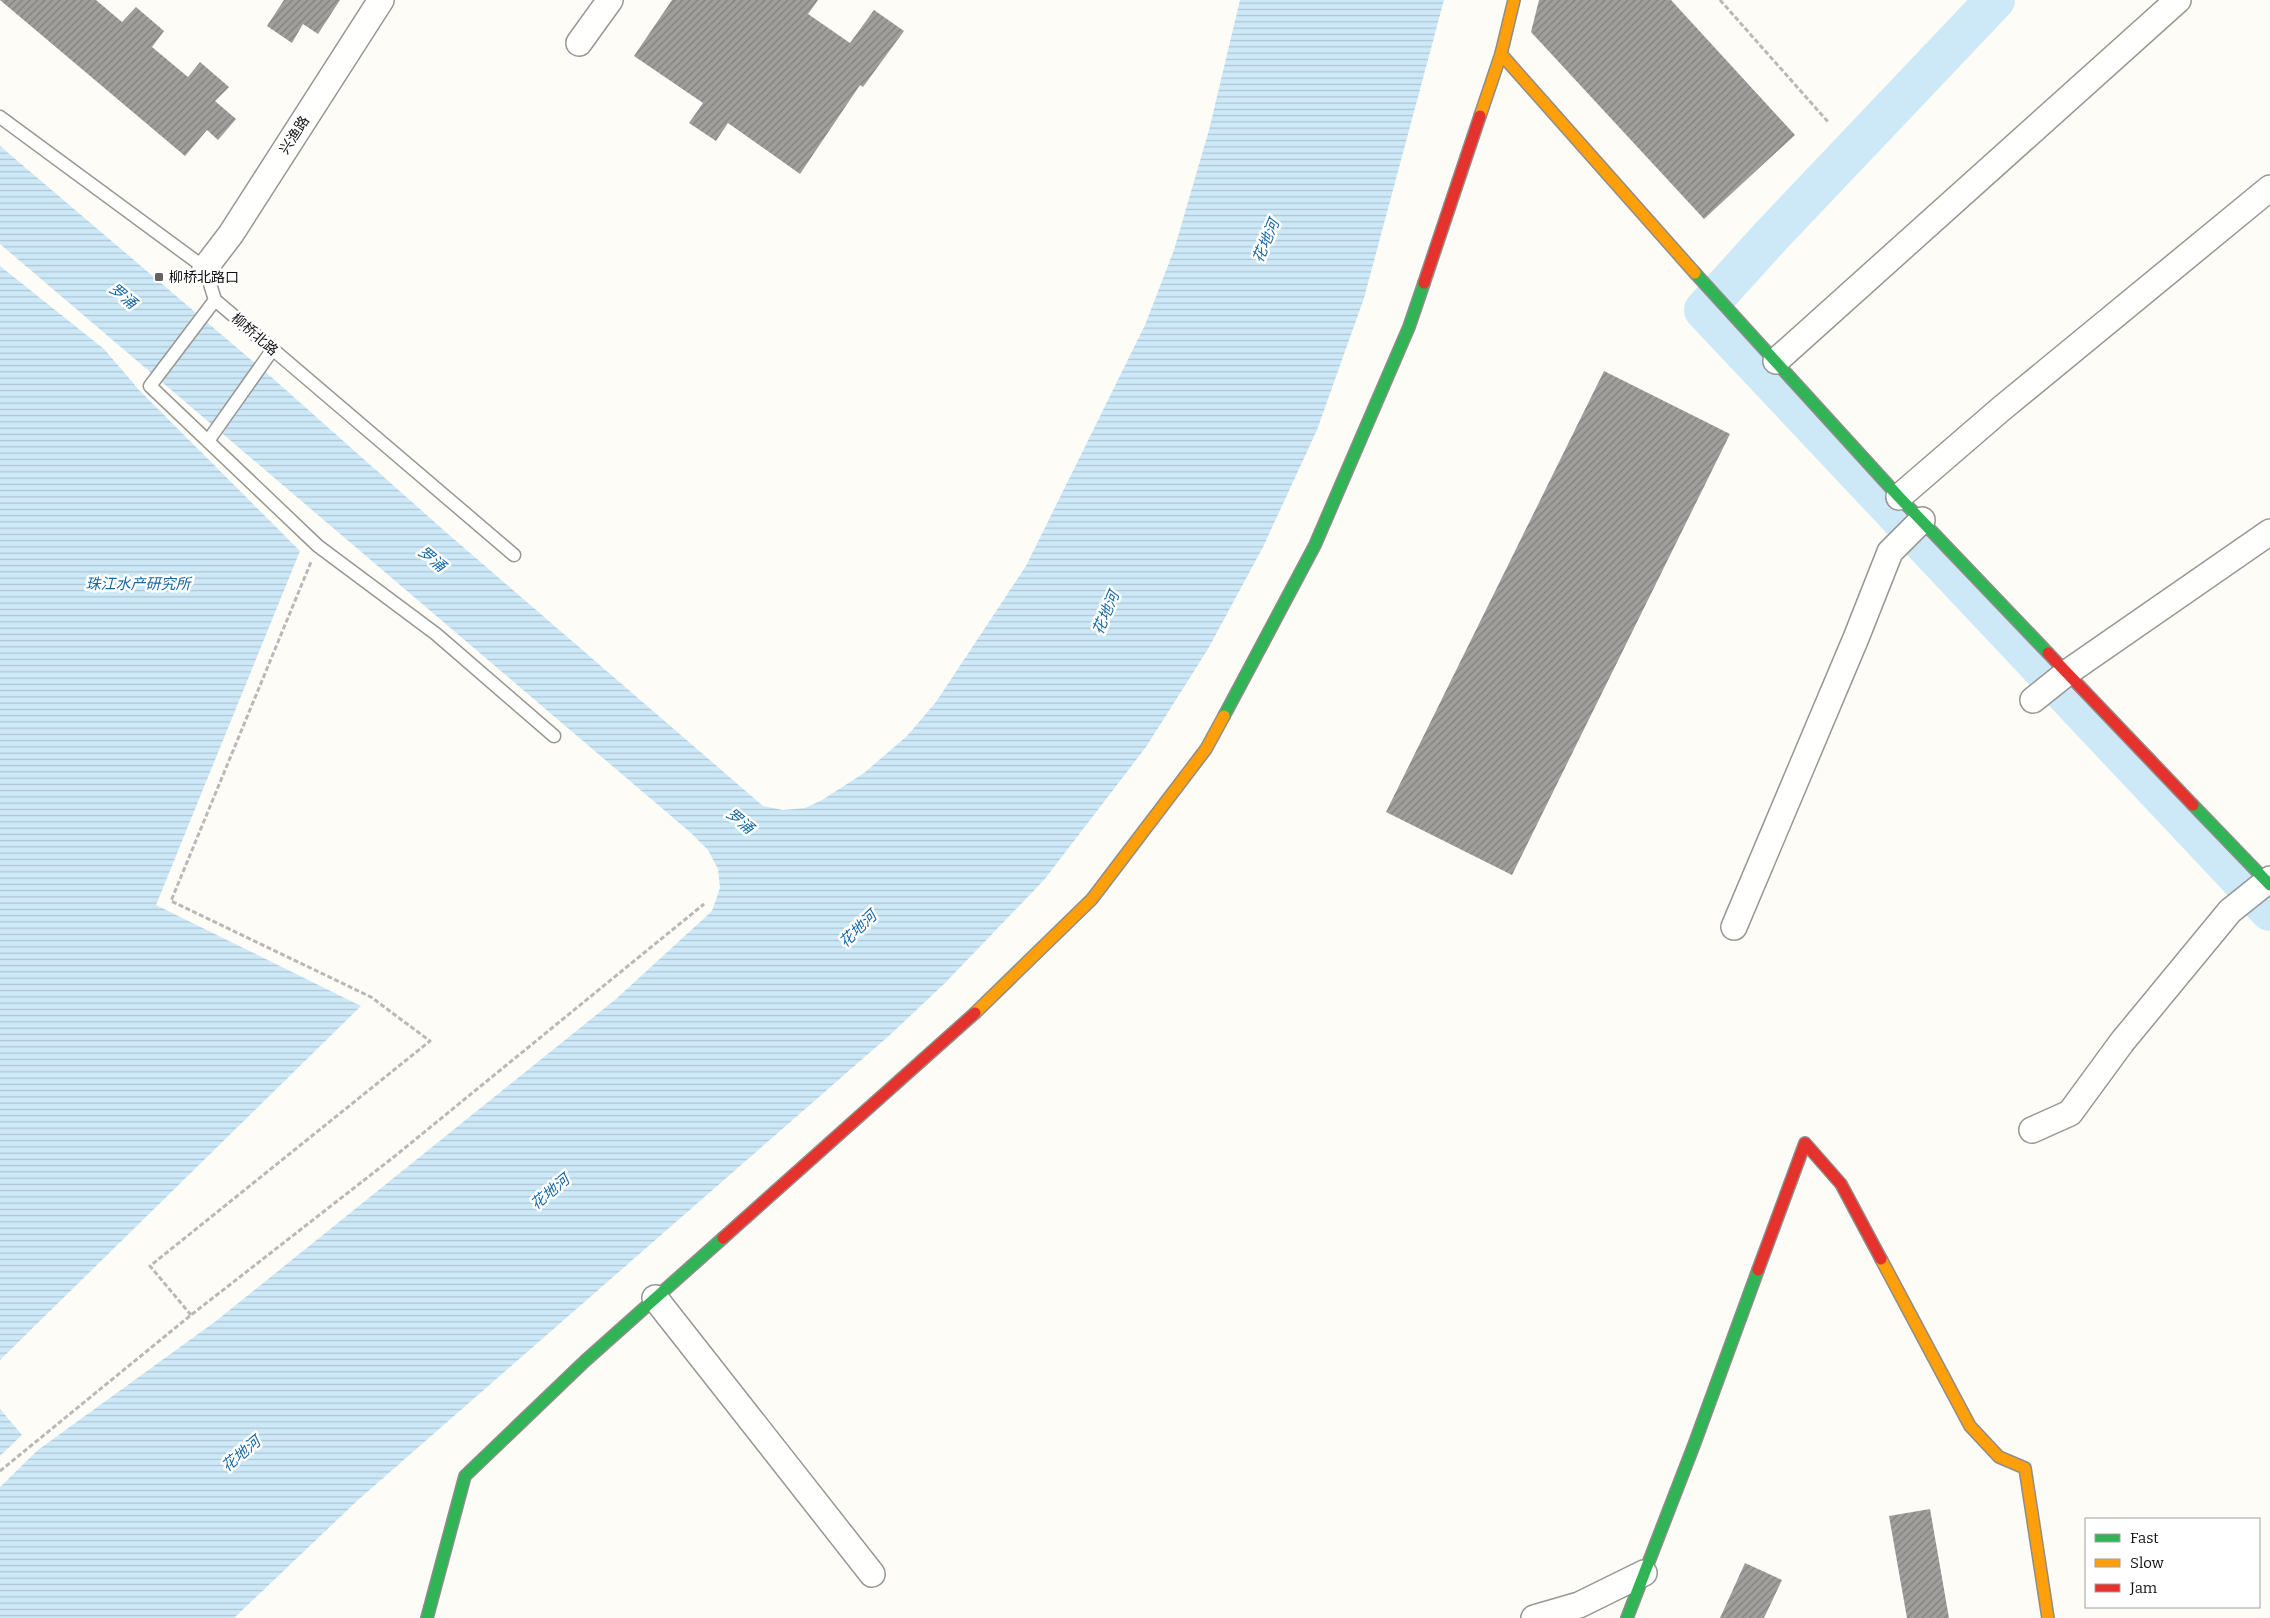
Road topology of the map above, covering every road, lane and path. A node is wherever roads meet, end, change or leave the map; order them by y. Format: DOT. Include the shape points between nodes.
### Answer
graph roads {
  1 [pos="381,0"];
  2 [pos="610,0"];
  3 [pos="1514,0"];
  4 [pos="1720,0"];
  5 [pos="2178,0"];
  6 [pos="579,44"];
  7 [pos="1501,54"];
  8 [pos="0,117"];
  9 [pos="1829,123"];
  10 [pos="2270,188"];
  11 [pos="205,268"];
  12 [pos="215,300"];
  13 [pos="273,349"];
  14 [pos="1776,361"];
  15 [pos="208,441"];
  16 [pos="1899,497"];
  17 [pos="1922,520"];
  18 [pos="2270,532"];
  19 [pos="318,546"];
  20 [pos="514,555"];
  21 [pos="2068,672"];
  22 [pos="2033,700"];
  23 [pos="554,736"];
  24 [pos="2269,882"];
  25 [pos="704,904"];
  26 [pos="1734,927"];
  27 [pos="2032,1130"];
  28 [pos="655,1298"];
  29 [pos="191,1316"];
  30 [pos="0,1471"];
  31 [pos="1644,1573"];
  32 [pos="872,1574"];
  33 [pos="427,1618"];
  34 [pos="1534,1618"];
  35 [pos="1627,1618"];
  36 [pos="2048,1618"];
  1 -- 11 [label="street, 兴渔路" via="231,234"];
  2 -- 6 [label="street"];
  3 -- 7 [label="street"];
  4 -- 9 [label="path"];
  5 -- 14 [label="street"];
  7 -- 14 [label="street"];
  7 -- 28 [label="street" via="1405,336 1316,545 1206,749 1092,899 973,1015"];
  8 -- 11 [label="lane"];
  10 -- 16 [label="street"];
  11 -- 12 [label="lane"];
  12 -- 13 [label="lane, 柳桥北路"];
  12 -- 15 [label="lane" via="150,386"];
  13 -- 15 [label="lane"];
  13 -- 20 [label="lane, 柳桥北路"];
  14 -- 16 [label="street"];
  15 -- 19 [label="lane"];
  16 -- 17 [label="street"];
  17 -- 21 [label="street"];
  17 -- 26 [label="street" via="1890,552"];
  18 -- 21 [label="street"];
  19 -- 23 [label="lane" via="436,634"];
  19 -- 29 [label="path" via="171,900 371,997 430,1040 150,1266"];
  21 -- 22 [label="street"];
  21 -- 24 [label="street"];
  24 -- 27 [label="street" via="2230,911 2122,1042 2070,1113"];
  25 -- 29 [label="path" via="395,1156"];
  28 -- 32 [label="street"];
  28 -- 33 [label="street" via="465,1476"];
  29 -- 30 [label="path"];
  31 -- 34 [label="street" via="1579,1605"];
  31 -- 35 [label="street"];
  31 -- 36 [label="street" via="1805,1143 1841,1184 1970,1426 1998,1457 2025,1468"];
}
